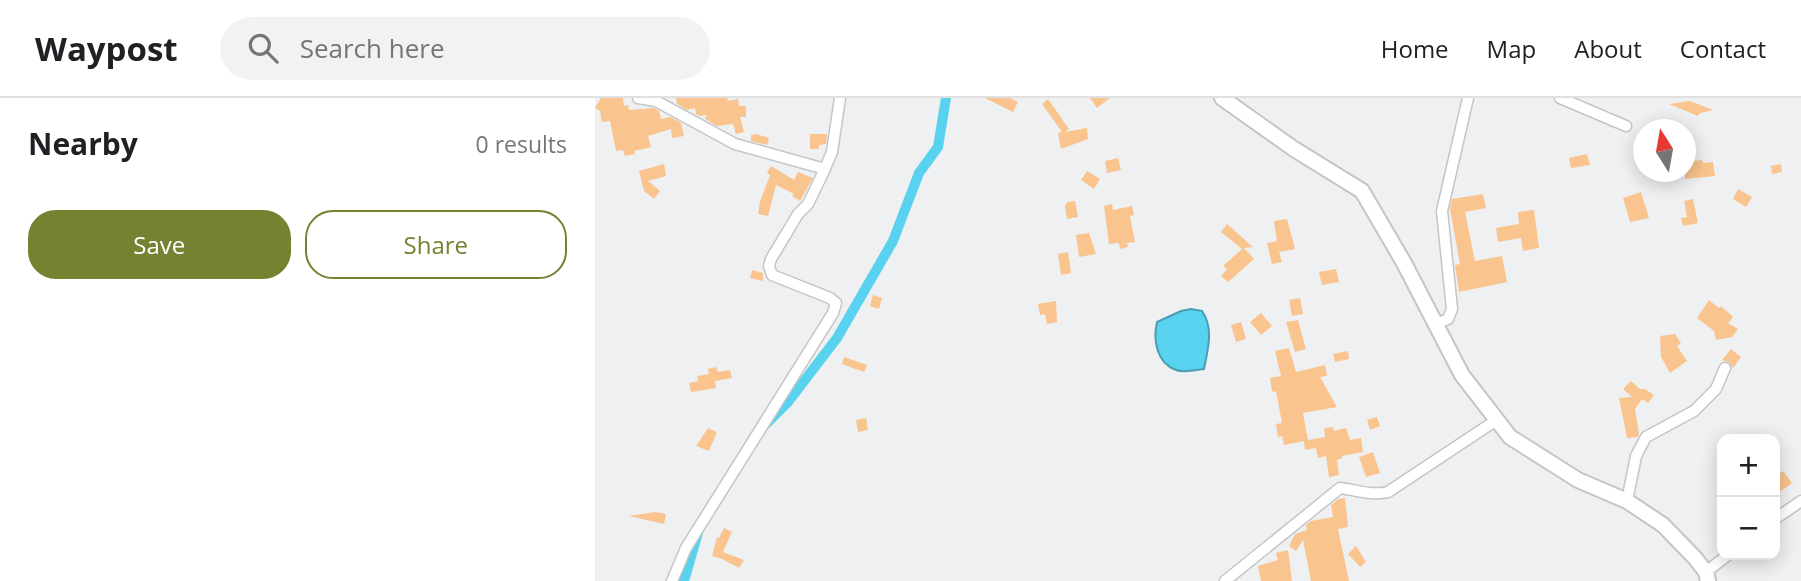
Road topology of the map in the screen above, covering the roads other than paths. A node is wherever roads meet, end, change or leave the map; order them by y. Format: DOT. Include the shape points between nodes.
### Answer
graph roads {
  1 [pos="638,98"];
  2 [pos="840,98"];
  3 [pos="1222,98"];
  4 [pos="1468,98"];
  5 [pos="1560,98"];
  6 [pos="1626,126"];
  7 [pos="825,169"];
  8 [pos="1436,324"];
  9 [pos="1725,368"];
  10 [pos="1495,421"];
  11 [pos="1627,501"];
  12 [pos="1801,501"];
  13 [pos="1780,516"];
  14 [pos="1723,560"];
  15 [pos="1707,577"];
  16 [pos="672,581"];
  17 [pos="1225,581"];
  1 -- 7 [label="street" via="656,101 735,144"];
  2 -- 7 [label="street"];
  3 -- 8 [label="street" via="1362,191"];
  4 -- 8 [label="street" via="1442,211 1452,309 1448,319"];
  5 -- 6 [label="street"];
  7 -- 16 [label="street" via="769,266 772,275 830,298 836,303 833,313 686,548"];
  8 -- 10 [label="street" via="1462,375"];
  9 -- 11 [label="street" via="1716,389 1694,411 1646,437 1636,456"];
  10 -- 11 [label="street" via="1510,437 1578,480"];
  10 -- 17 [label="street" via="1388,492 1374,495 1340,488"];
  11 -- 15 [label="street" via="1663,525"];
  12 -- 13 [label="street"];
  14 -- 15 [label="street"];
}
